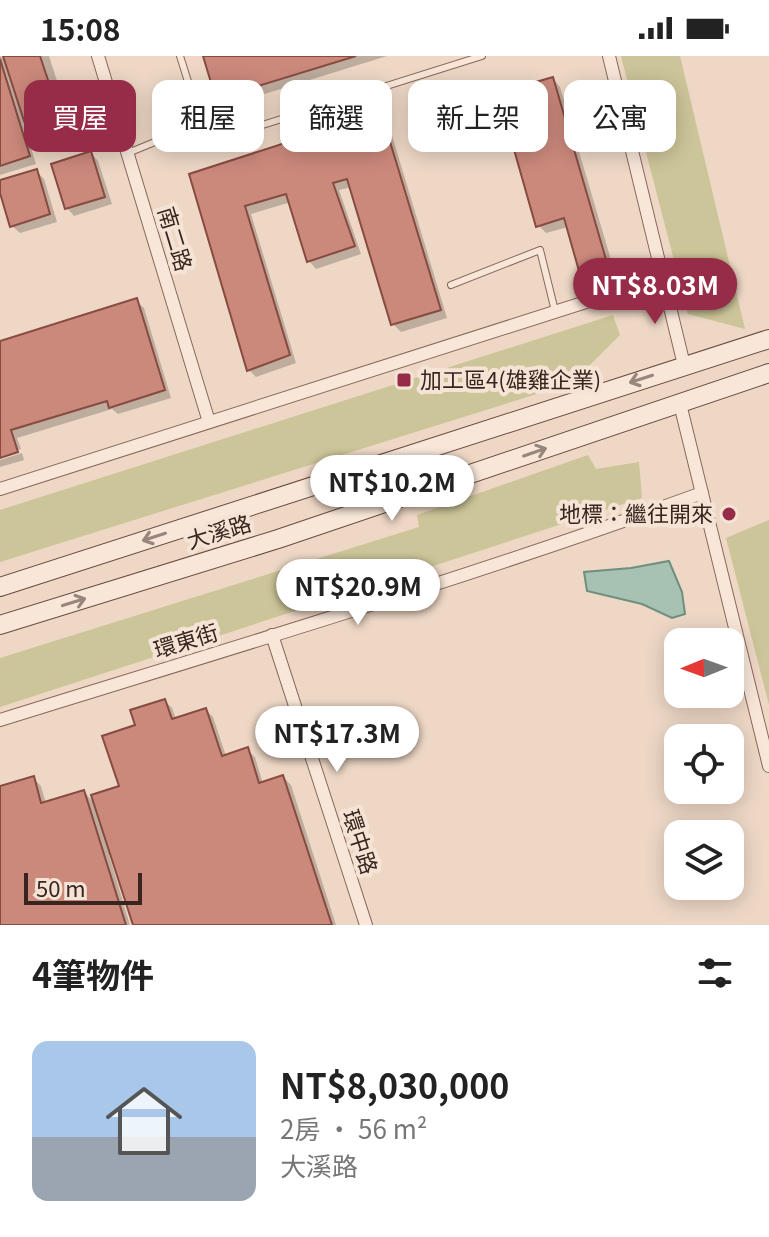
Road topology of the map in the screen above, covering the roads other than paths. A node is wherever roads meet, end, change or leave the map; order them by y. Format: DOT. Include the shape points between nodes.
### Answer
graph roads {
  1 [pos="180,56"];
  2 [pos="482,56"];
  3 [pos="609,56"];
  4 [pos="100,62"];
  5 [pos="188,80"];
  6 [pos="264,125"];
  7 [pos="152,143"];
  8 [pos="128,153"];
  9 [pos="661,278"];
  10 [pos="451,285"];
  11 [pos="555,311"];
  12 [pos="769,339"];
  13 [pos="684,365"];
  14 [pos="769,373"];
  15 [pos="680,404"];
  16 [pos="209,422"];
  17 [pos="0,489"];
  18 [pos="702,493"];
  19 [pos="0,587"];
  20 [pos="0,625"];
  21 [pos="272,635"];
  22 [pos="0,720"];
  23 [pos="769,766"];
  24 [pos="366,925"];
  1 -- 5 [label="lane"];
  2 -- 6 [label="lane"];
  3 -- 9 [label="street"];
  4 -- 8 [label="street, 南二路"];
  7 -- 8 [label="lane"];
  8 -- 16 [label="street, 南二路"];
  9 -- 11 [label="street"];
  9 -- 13 [label="street"];
  10 -- 11 [label="lane" via="540,250"];
  11 -- 16 [label="street"];
  12 -- 13 [label="main road, 大溪路"];
  13 -- 19 [label="main road, 大溪路, one-way"];
  14 -- 15 [label="main road, 大溪路"];
  15 -- 18 [label="street"];
  20 -- 15 [label="main road, 大溪路, one-way" via="278,539"];
  16 -- 17 [label="street"];
  18 -- 21 [label="street, 環東街"];
  18 -- 23 [label="street"];
  21 -- 22 [label="street, 環東街"];
  21 -- 24 [label="street, 環中路"];
}
